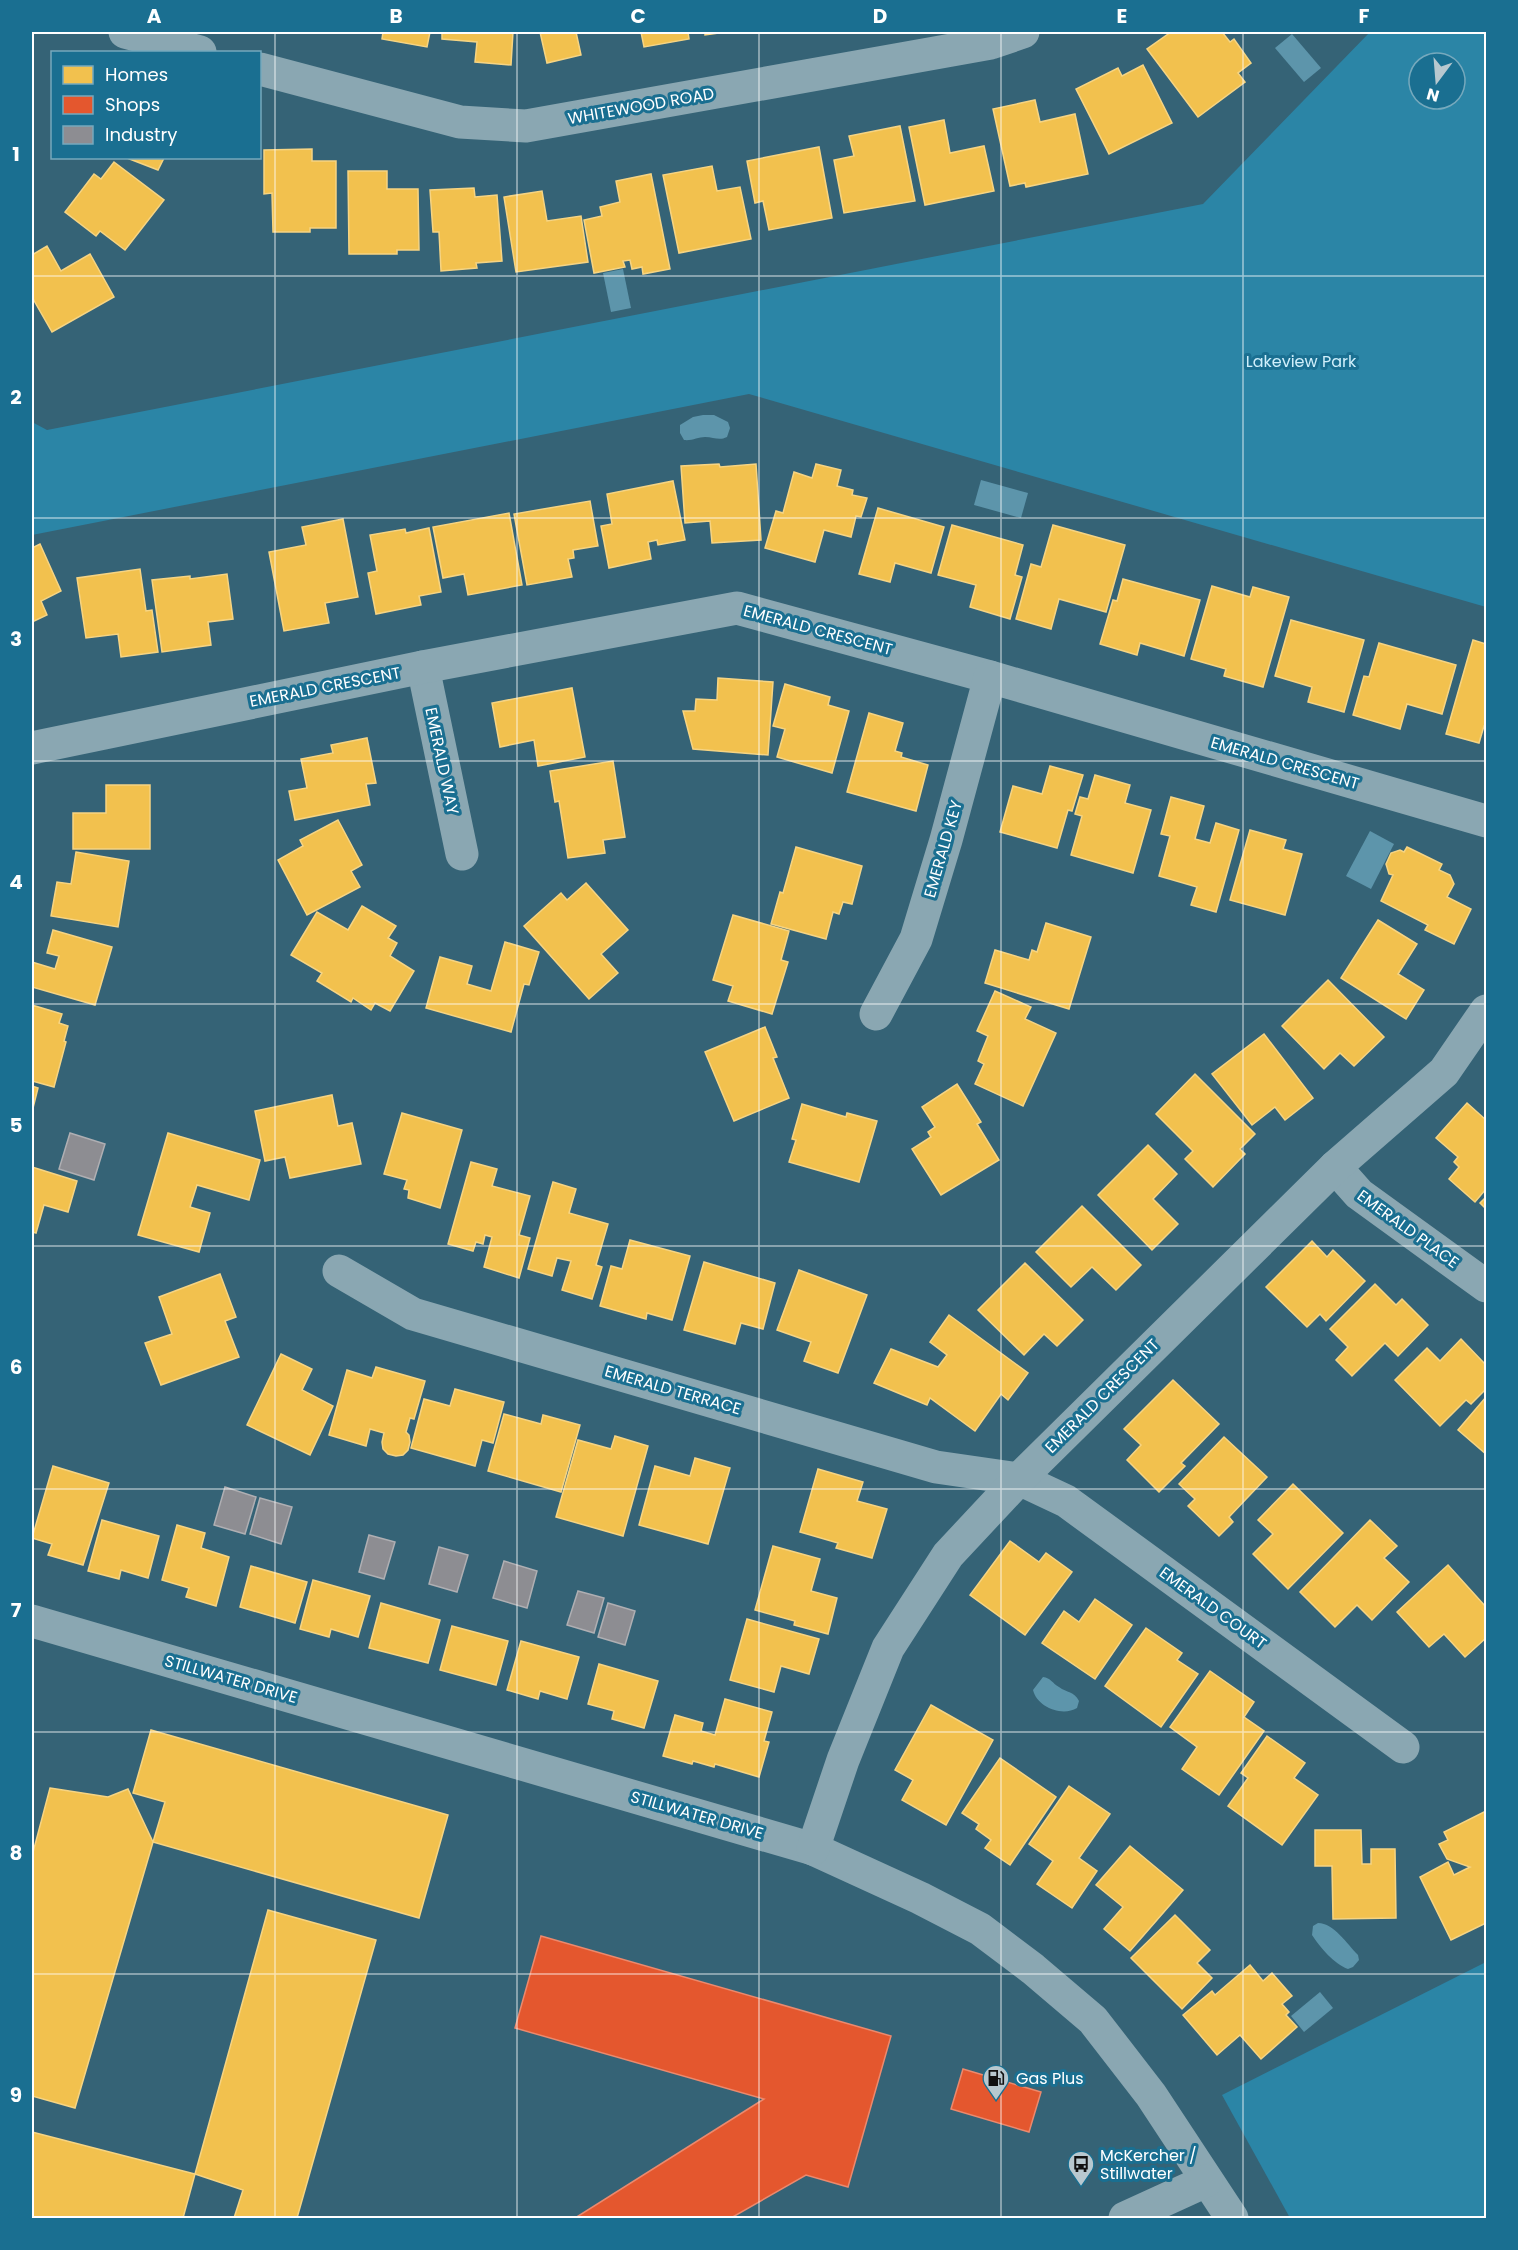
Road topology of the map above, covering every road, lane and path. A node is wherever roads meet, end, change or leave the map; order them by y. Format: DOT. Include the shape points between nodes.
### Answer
graph roads {
  1 [pos="125,32"];
  2 [pos="1023,32"];
  3 [pos="196,51"];
  4 [pos="261,69"];
  5 [pos="423,667"];
  6 [pos="990,678"];
  7 [pos="32,748"];
  8 [pos="1486,821"];
  9 [pos="462,854"];
  10 [pos="1486,1011"];
  11 [pos="876,1014"];
  12 [pos="1335,1167"];
  13 [pos="339,1271"];
  14 [pos="1486,1286"];
  15 [pos="1019,1479"];
  16 [pos="32,1621"];
  17 [pos="1402,1746"];
  18 [pos="813,1849"];
  19 [pos="1206,2181"];
  20 [pos="1125,2218"];
  21 [pos="1232,2218"];
  1 -- 3 [label="street"];
  2 -- 4 [label="street, WHITEWOOD ROAD" via="991,43 526,126 460,122"];
  5 -- 6 [label="street, EMERALD CRESCENT" via="737,608"];
  5 -- 7 [label="street, EMERALD CRESCENT"];
  5 -- 9 [label="street, EMERALD WAY"];
  6 -- 8 [label="street, EMERALD CRESCENT"];
  6 -- 11 [label="street, EMERALD KEY" via="916,939"];
  10 -- 12 [label="street, EMERALD CRESCENT" via="1444,1072"];
  12 -- 14 [label="street, EMERALD PLACE" via="1359,1194"];
  12 -- 15 [label="street, EMERALD CRESCENT"];
  13 -- 15 [label="street, EMERALD TERRACE" via="413,1314 936,1467"];
  15 -- 17 [label="street, EMERALD COURT" via="1066,1501"];
  15 -- 18 [label="street, EMERALD CRESCENT" via="948,1555 888,1648 843,1760"];
  16 -- 18 [label="street, STILLWATER DRIVE"];
  18 -- 19 [label="street, STILLWATER DRIVE" via="981,1929 1033,1969 1093,2020 1151,2095"];
  19 -- 20 [label="street"];
  19 -- 21 [label="street, STILLWATER DRIVE"];
}
